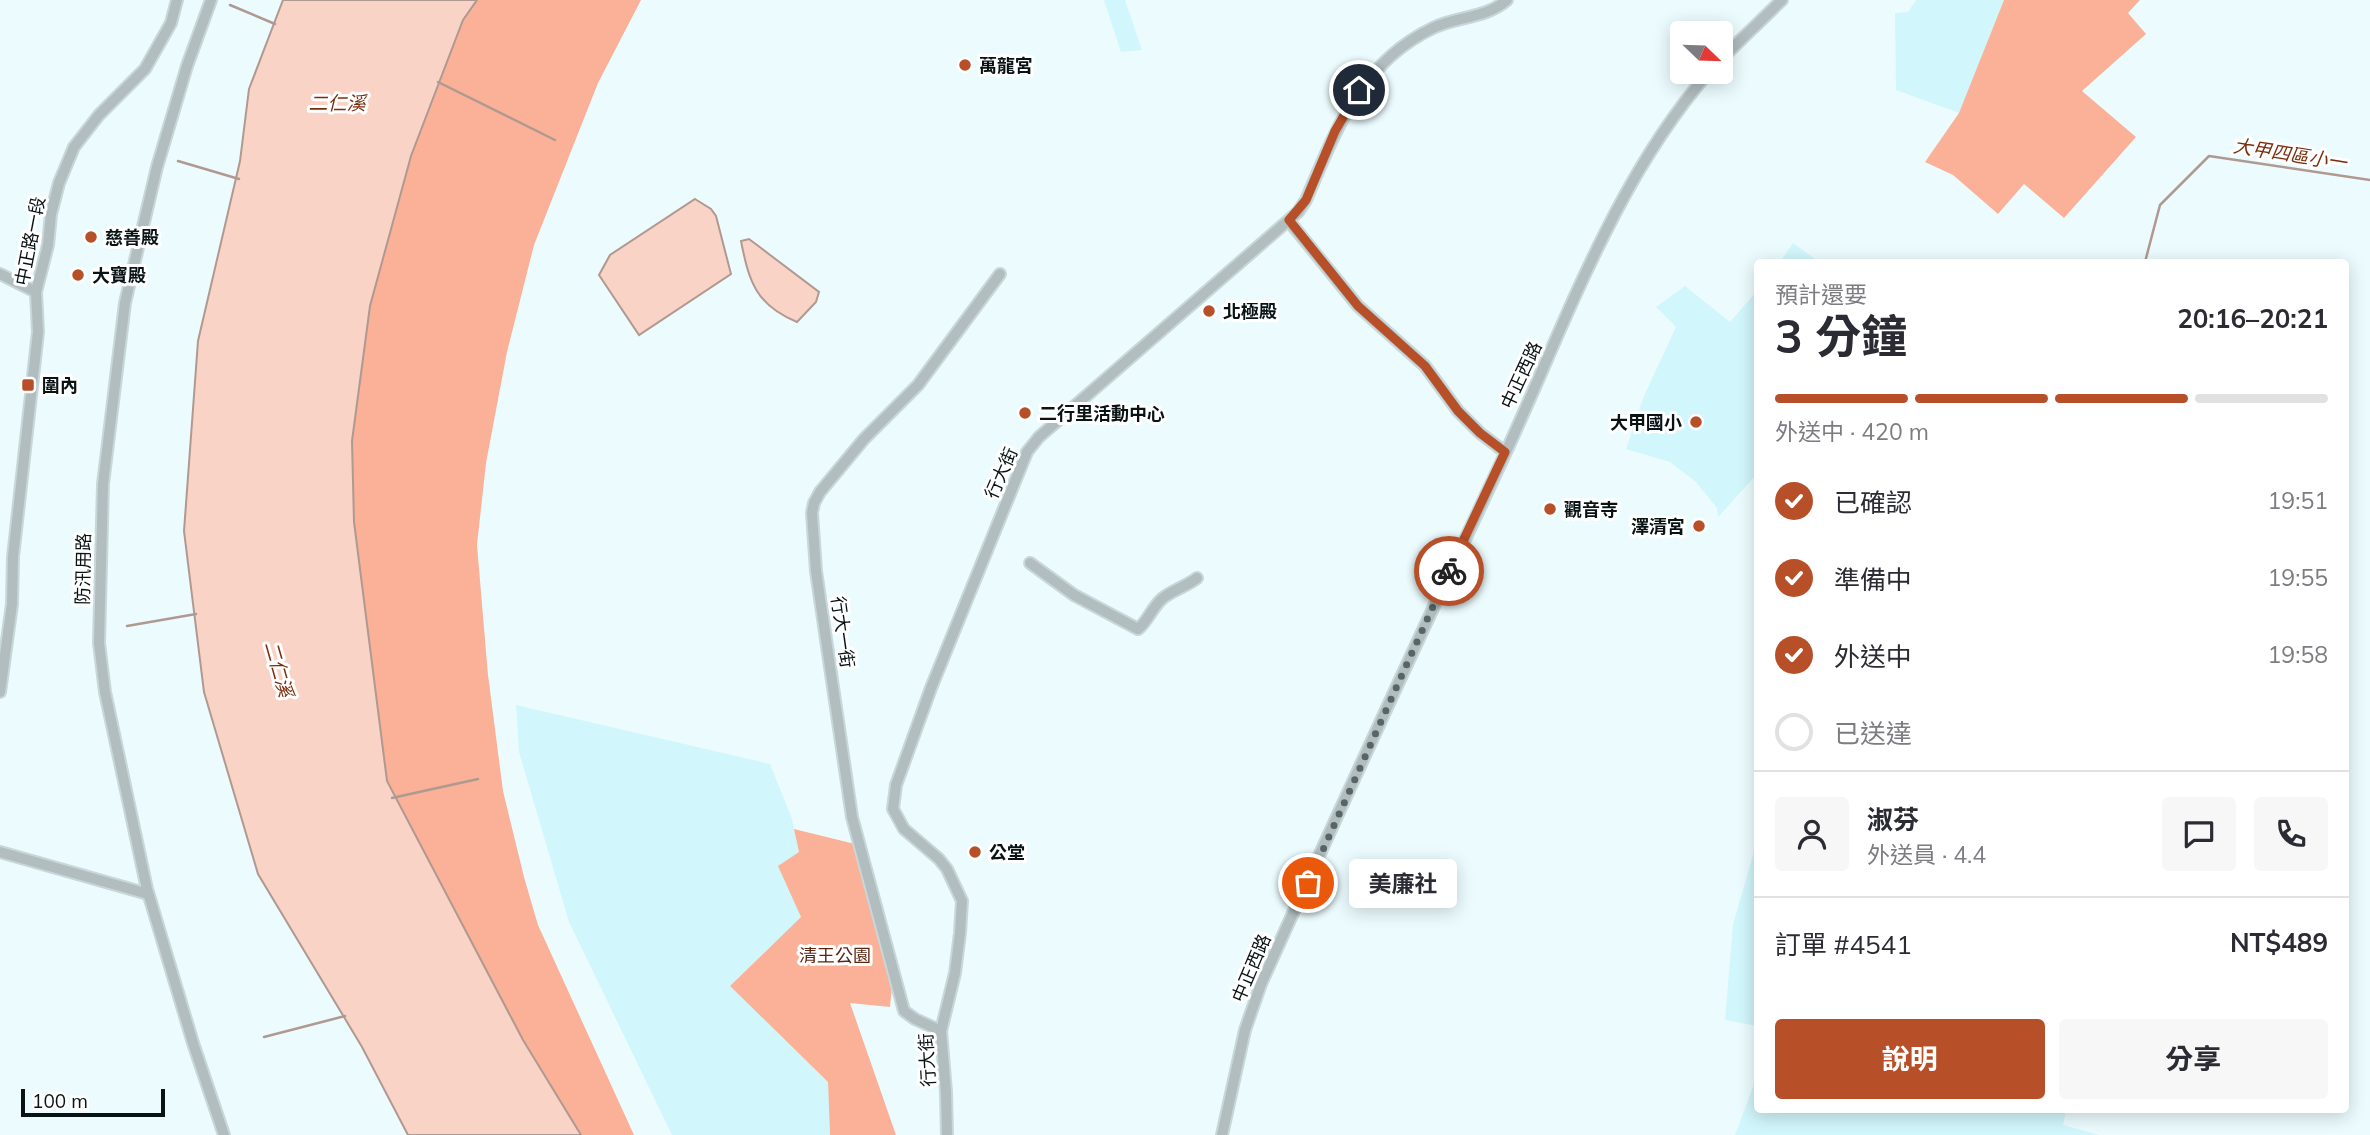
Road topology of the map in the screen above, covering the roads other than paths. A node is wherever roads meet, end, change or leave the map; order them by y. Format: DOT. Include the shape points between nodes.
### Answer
graph roads {
  1 [pos="177,0"];
  2 [pos="211,0"];
  3 [pos="1507,0"];
  4 [pos="1782,0"];
  5 [pos="1733,47"];
  6 [pos="1700,84"];
  7 [pos="1289,220"];
  8 [pos="0,274"];
  9 [pos="1000,274"];
  10 [pos="36,292"];
  11 [pos="1505,452"];
  12 [pos="1030,563"];
  13 [pos="1197,578"];
  14 [pos="0,692"];
  15 [pos="1,852"];
  16 [pos="148,894"];
  17 [pos="941,1031"];
  18 [pos="224,1135"];
  19 [pos="947,1135"];
  20 [pos="1222,1135"];
  1 -- 10 [label="street, 中正路一段" via="172,23 145,69 99,115 66,162"];
  2 -- 16 [label="street, 防汛用路" via="157,167 125,303 103,484 99,643"];
  3 -- 7 [label="street, 行大街" via="1486,13 1441,24 1415,37 1374,71 1346,111 1306,200"];
  4 -- 5 [label="street"];
  6 -- 11 [label="street, 中正西路" via="1636,173"];
  7 -- 11 [label="street" via="1358,306 1425,366 1458,411"];
  7 -- 17 [label="street, 行大街" via="1039,437 1027,453 931,688 896,785 892,809 904,829 947,869 961,901 955,973"];
  8 -- 10 [label="street"];
  9 -- 17 [label="street, 行大一街" via="918,385 820,492 812,513 816,571 862,860 904,1011"];
  10 -- 14 [label="street, 中正路一段" via="38,332"];
  11 -- 20 [label="street, 中正西路" via="1261,984 1245,1030"];
  12 -- 13 [label="street" via="1074,595 1138,628 1165,596"];
  15 -- 16 [label="street"];
  16 -- 18 [label="street, 防汛用路"];
  17 -- 19 [label="street, 行大街"];
}
